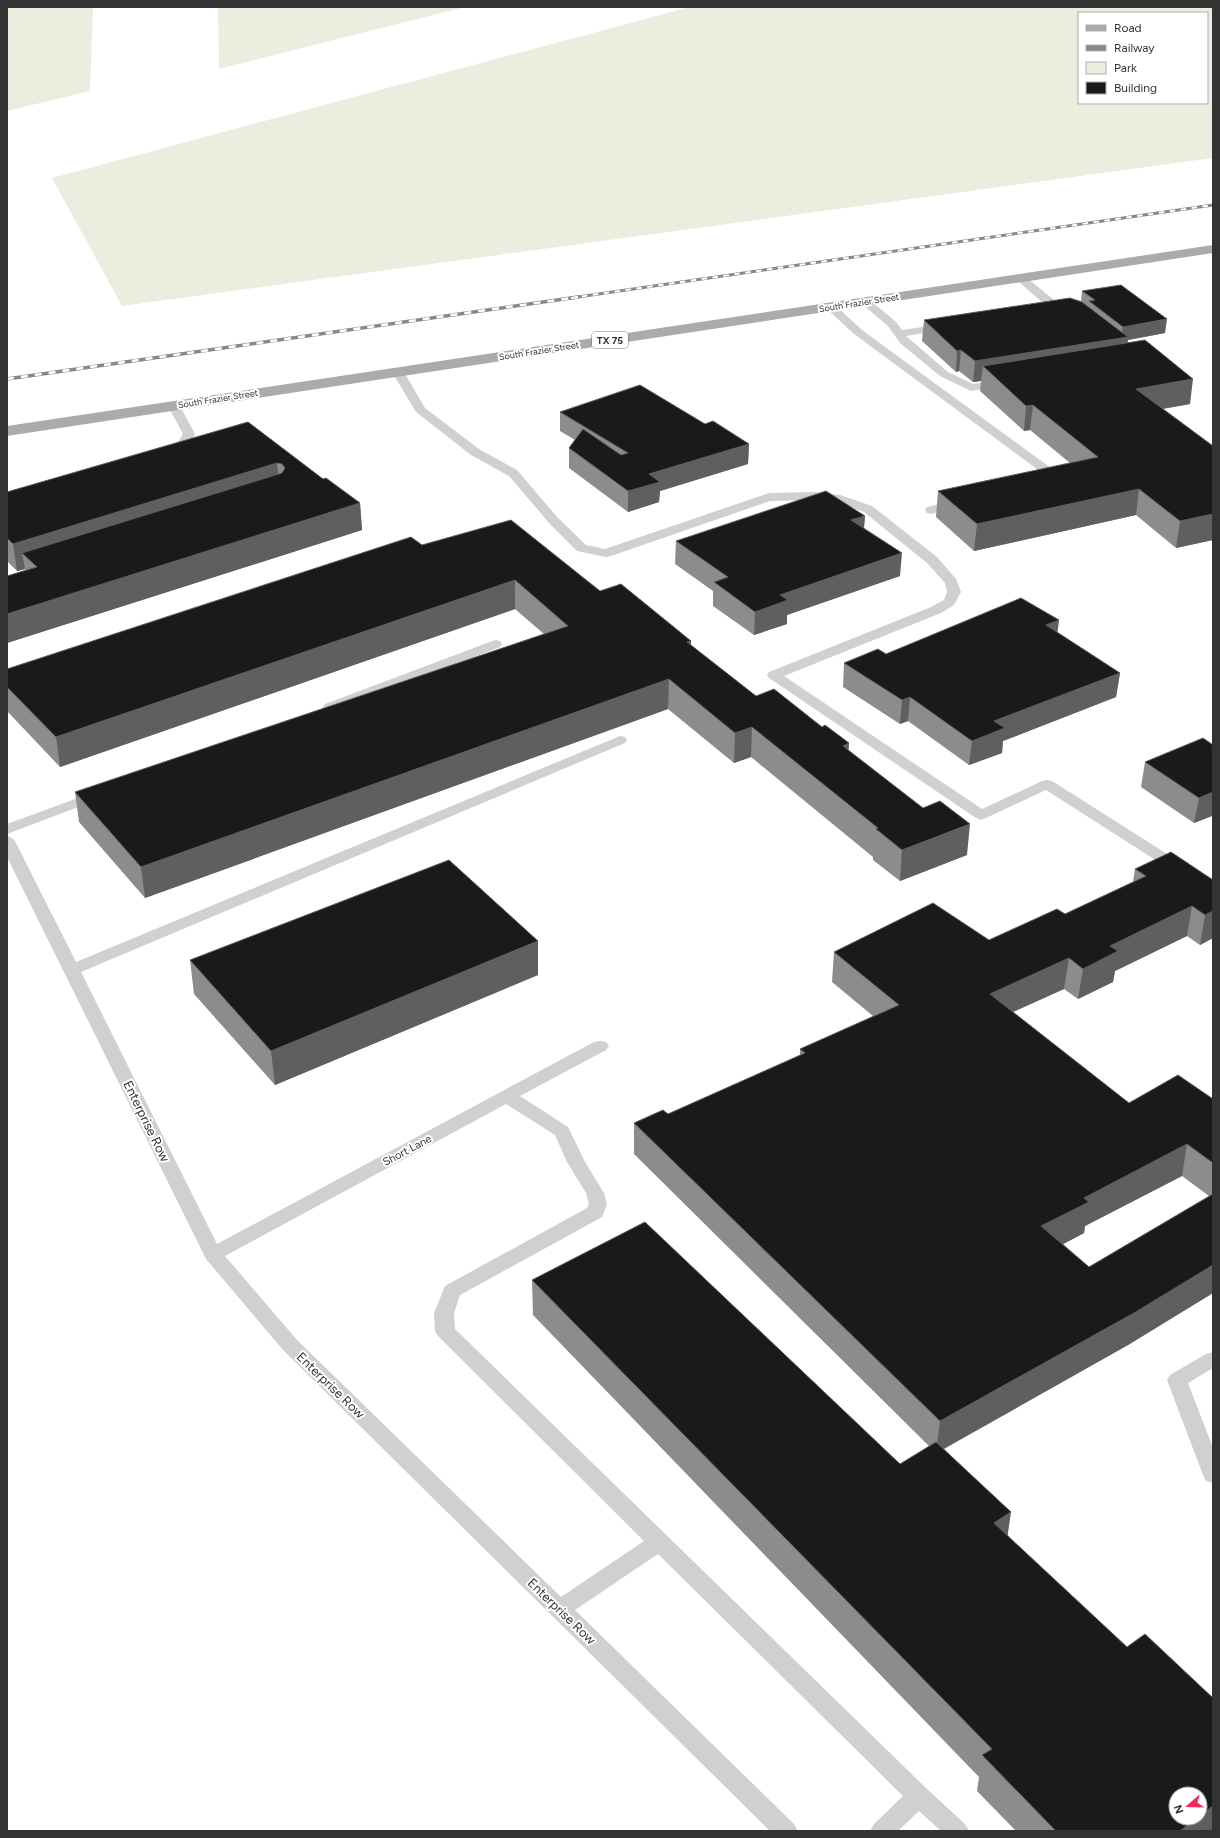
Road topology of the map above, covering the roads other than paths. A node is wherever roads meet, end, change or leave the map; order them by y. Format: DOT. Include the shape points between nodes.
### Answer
graph roads {
  1 [pos="1213,250"];
  2 [pos="1022,279"];
  3 [pos="866,302"];
  4 [pos="831,307"];
  5 [pos="1061,311"];
  6 [pos="1046,313"];
  7 [pos="1078,317"];
  8 [pos="953,326"];
  9 [pos="899,334"];
  10 [pos="398,372"];
  11 [pos="1008,382"];
  12 [pos="174,406"];
  13 [pos="7,431"];
  14 [pos="159,453"];
  15 [pos="1031,486"];
  16 [pos="969,501"];
  17 [pos="931,510"];
  18 [pos="495,644"];
  19 [pos="318,711"];
  20 [pos="620,740"];
  21 [pos="110,790"];
  22 [pos="7,829"];
  23 [pos="7,841"];
  24 [pos="1213,890"];
  25 [pos="72,970"];
  26 [pos="600,1046"];
  27 [pos="507,1096"];
  28 [pos="213,1254"];
  29 [pos="1213,1359"];
  30 [pos="1213,1475"];
  31 [pos="659,1542"];
  32 [pos="560,1609"];
  33 [pos="919,1796"];
  34 [pos="786,1831"];
  35 [pos="882,1831"];
  36 [pos="957,1831"];
  1 -- 2 [label="main road, South Frazier Street / TX 75"];
  2 -- 3 [label="main road, South Frazier Street / TX 75"];
  2 -- 5 [label="lane"];
  3 -- 4 [label="main road, South Frazier Street / TX 75"];
  3 -- 9 [label="lane" via="892,324"];
  4 -- 10 [label="main road, South Frazier Street / TX 75"];
  4 -- 15 [label="lane" via="858,332 1051,474 1046,481"];
  5 -- 6 [label="lane"];
  5 -- 7 [label="lane"];
  8 -- 9 [label="lane"];
  9 -- 11 [label="lane" via="944,374 970,388"];
  10 -- 12 [label="main road, South Frazier Street / TX 75"];
  10 -- 24 [label="lane" via="420,410 475,452 513,473 554,521 582,548 606,553 768,497 815,496 840,499 868,509 944,572 954,592 949,602 936,610 774,675 981,815 1047,784"];
  12 -- 13 [label="main road, South Frazier Street / TX 75"];
  12 -- 14 [label="lane" via="189,434 182,446"];
  16 -- 17 [label="lane"];
  18 -- 19 [label="lane"];
  20 -- 25 [label="lane"];
  21 -- 22 [label="lane"];
  23 -- 25 [label="lane, Enterprise Row"];
  25 -- 28 [label="lane, Enterprise Row"];
  26 -- 27 [label="lane, Short Lane"];
  27 -- 28 [label="lane, Short Lane"];
  27 -- 31 [label="lane" via="562,1131 576,1162 595,1193 598,1204 595,1212 452,1290 444,1313 445,1330"];
  28 -- 32 [label="lane, Enterprise Row" via="290,1345"];
  29 -- 30 [label="lane" via="1178,1380"];
  31 -- 32 [label="lane"];
  31 -- 33 [label="lane"];
  32 -- 34 [label="lane, Enterprise Row"];
  33 -- 35 [label="lane"];
  33 -- 36 [label="lane"];
}
